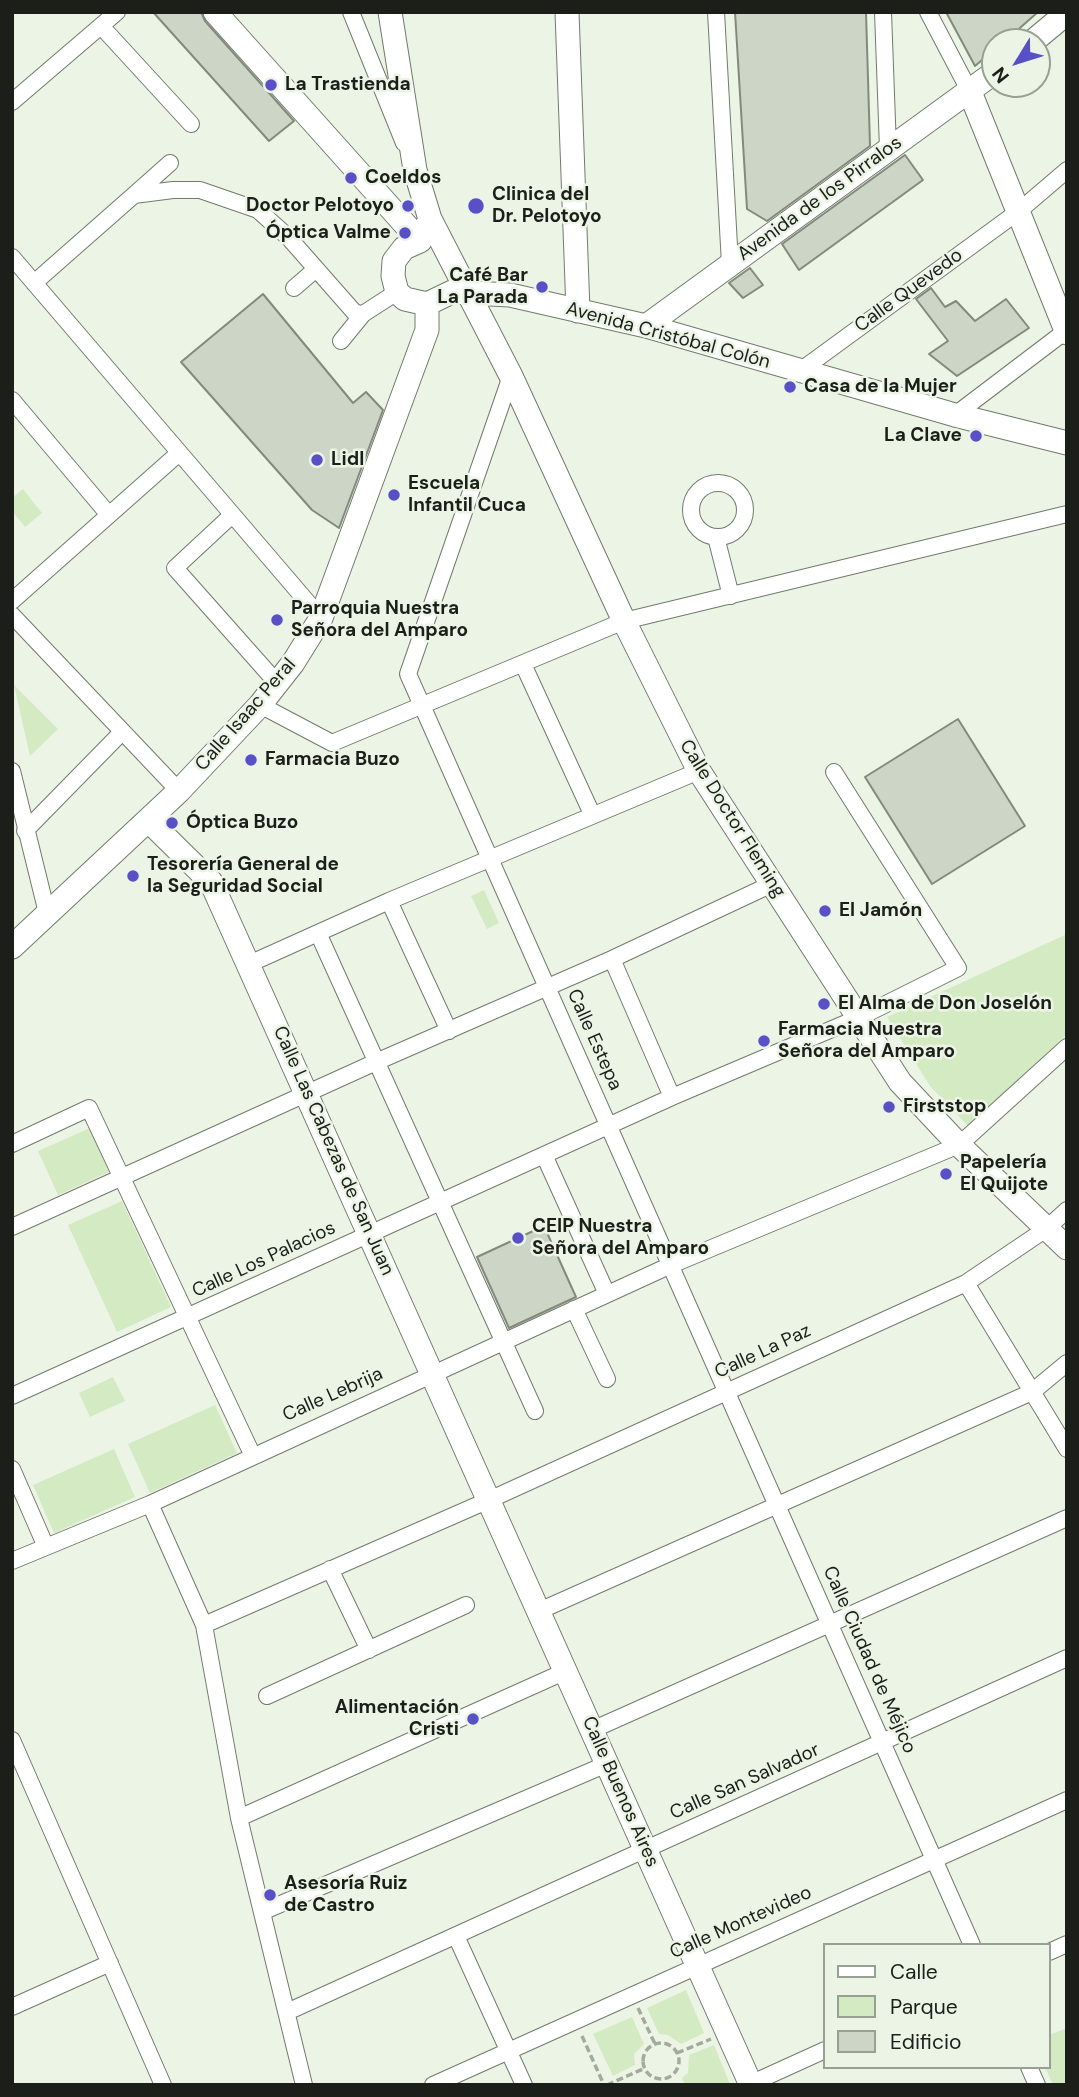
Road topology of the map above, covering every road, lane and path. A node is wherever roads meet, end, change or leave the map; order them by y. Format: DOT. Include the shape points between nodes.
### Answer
graph roads {
  1 [pos="117,12"];
  2 [pos="215,12"];
  3 [pos="351,12"];
  4 [pos="390,12"];
  5 [pos="567,12"];
  6 [pos="716,12"];
  7 [pos="883,12"];
  8 [pos="928,12"];
  9 [pos="1067,13"];
  10 [pos="101,26"];
  11 [pos="1048,28"];
  12 [pos="981,83"];
  13 [pos="970,92"];
  14 [pos="12,102"];
  15 [pos="191,124"];
  16 [pos="888,149"];
  17 [pos="170,163"];
  18 [pos="415,170"];
  19 [pos="1067,170"];
  20 [pos="134,195"];
  21 [pos="1019,211"];
  22 [pos="430,219"];
  23 [pos="420,241"];
  24 [pos="12,257"];
  25 [pos="730,264"];
  26 [pos="316,269"];
  27 [pos="34,283"];
  28 [pos="294,288"];
  29 [pos="397,292"];
  30 [pos="469,293"];
  31 [pos="427,304"];
  32 [pos="578,312"];
  33 [pos="363,314"];
  34 [pos="646,327"];
  35 [pos="1066,332"];
  36 [pos="341,341"];
  37 [pos="800,371"];
  38 [pos="511,376"];
  39 [pos="12,400"];
  40 [pos="955,415"];
  41 [pos="1067,443"];
  42 [pos="179,453"];
  43 [pos="109,514"];
  44 [pos="232,514"];
  45 [pos="1067,514"];
  46 [pos="716,537"];
  47 [pos="731,596"];
  48 [pos="12,600"];
  49 [pos="12,615"];
  50 [pos="321,618"];
  51 [pos="624,621"];
  52 [pos="523,664"];
  53 [pos="277,682"];
  54 [pos="260,705"];
  55 [pos="422,706"];
  56 [pos="122,732"];
  57 [pos="12,771"];
  58 [pos="699,771"];
  59 [pos="834,772"];
  60 [pos="179,791"];
  61 [pos="592,814"];
  62 [pos="149,821"];
  63 [pos="25,831"];
  64 [pos="489,859"];
  65 [pos="772,884"];
  66 [pos="389,901"];
  67 [pos="47,913"];
  68 [pos="318,933"];
  69 [pos="12,947"];
  70 [pos="612,959"];
  71 [pos="249,964"];
  72 [pos="547,986"];
  73 [pos="858,1017"];
  74 [pos="449,1031"];
  75 [pos="1067,1047"];
  76 [pos="376,1062"];
  77 [pos="307,1094"];
  78 [pos="672,1097"];
  79 [pos="609,1126"];
  80 [pos="12,1144"];
  81 [pos="959,1145"];
  82 [pos="544,1155"];
  83 [pos="123,1179"];
  84 [pos="441,1202"];
  85 [pos="1067,1210"];
  86 [pos="12,1227"];
  87 [pos="1046,1229"];
  88 [pos="370,1235"];
  89 [pos="1067,1248"];
  90 [pos="671,1265"];
  91 [pos="966,1283"];
  92 [pos="607,1294"];
  93 [pos="574,1310"];
  94 [pos="188,1318"];
  95 [pos="503,1342"];
  96 [pos="1067,1363"];
  97 [pos="433,1375"];
  98 [pos="607,1379"];
  99 [pos="727,1392"];
  100 [pos="1032,1392"];
  101 [pos="12,1396"];
  102 [pos="535,1411"];
  103 [pos="1067,1449"];
  104 [pos="252,1454"];
  105 [pos="12,1469"];
  106 [pos="489,1500"];
  107 [pos="150,1504"];
  108 [pos="777,1505"];
  109 [pos="1067,1518"];
  110 [pos="46,1548"];
  111 [pos="12,1561"];
  112 [pos="330,1569"];
  113 [pos="466,1605"];
  114 [pos="539,1611"];
  115 [pos="830,1624"];
  116 [pos="204,1625"];
  117 [pos="369,1650"];
  118 [pos="1067,1658"];
  119 [pos="566,1671"];
  120 [pos="267,1696"];
  121 [pos="592,1730"];
  122 [pos="12,1740"];
  123 [pos="883,1742"];
  124 [pos="607,1764"];
  125 [pos="1067,1800"];
  126 [pos="239,1818"];
  127 [pos="646,1850"];
  128 [pos="935,1860"];
  129 [pos="262,1912"];
  130 [pos="456,1936"];
  131 [pos="971,1943"];
  132 [pos="1067,1944"];
  133 [pos="1051,1951"];
  134 [pos="110,1963"];
  135 [pos="698,1966"];
  136 [pos="632,1995"];
  137 [pos="12,2007"];
  138 [pos="286,2012"];
  139 [pos="576,2021"];
  140 [pos="728,2032"];
  141 [pos="655,2044"];
  142 [pos="824,2050"];
  143 [pos="509,2051"];
  144 [pos="677,2053"];
  145 [pos="645,2068"];
  146 [pos="1030,2069"];
  147 [pos="668,2078"];
  148 [pos="750,2084"];
  149 [pos="163,2085"];
  150 [pos="304,2085"];
  151 [pos="433,2085"];
  152 [pos="524,2085"];
  153 [pos="606,2085"];
  154 [pos="671,2085"];
  155 [pos="1037,2085"];
  1 -- 10 [label="street"];
  2 -- 23 [label="main road"];
  3 -- 18 [label="street"];
  4 -- 18 [label="main road, Calle Doctor Fleming"];
  5 -- 32 [label="main road"];
  6 -- 25 [label="street"];
  7 -- 16 [label="street"];
  8 -- 13 [label="street"];
  9 -- 11 [label="main road"];
  10 -- 14 [label="street"];
  10 -- 15 [label="street"];
  12 -- 13 [label="main road, Avenida de los Pirralos"];
  13 -- 16 [label="main road, Avenida de los Pirralos"];
  13 -- 21 [label="main road"];
  16 -- 25 [label="main road, Avenida de los Pirralos"];
  17 -- 20 [label="street"];
  18 -- 22 [label="main road, Calle Doctor Fleming"];
  19 -- 21 [label="street, Calle Quevedo"];
  20 -- 26 [label="street" via="200,190 229,198 266,216"];
  20 -- 27 [label="street"];
  21 -- 35 [label="main road"];
  21 -- 37 [label="street, Calle Quevedo"];
  22 -- 23 [label="main road"];
  22 -- 30 [label="main road, Calle Doctor Fleming"];
  23 -- 29 [label="main road" via="404,248 394,261"];
  24 -- 27 [label="street"];
  25 -- 34 [label="main road, Avenida de los Pirralos"];
  26 -- 28 [label="street"];
  26 -- 33 [label="street" via="355,313"];
  27 -- 42 [label="street"];
  29 -- 31 [label="main road" via="405,299"];
  29 -- 33 [label="street"];
  30 -- 31 [label="main road, Avenida Cristóbal Colón" via="452,292"];
  30 -- 32 [label="main road, Avenida Cristóbal Colón" via="510,295"];
  30 -- 38 [label="main road, Calle Doctor Fleming"];
  31 -- 50 [label="main road, Calle Isaac Peral" via="427,330"];
  32 -- 34 [label="main road, Avenida Cristóbal Colón"];
  33 -- 36 [label="street"];
  34 -- 37 [label="main road, Avenida Cristóbal Colón"];
  35 -- 40 [label="street"];
  37 -- 40 [label="main road, Avenida Cristóbal Colón"];
  38 -- 51 [label="main road, Calle Doctor Fleming"];
  38 -- 55 [label="street, Calle Estepa" via="408,674"];
  39 -- 43 [label="street"];
  40 -- 41 [label="main road, Avenida Cristóbal Colón"];
  42 -- 43 [label="street"];
  42 -- 44 [label="street"];
  43 -- 48 [label="street"];
  44 -- 50 [label="street"];
  44 -- 53 [label="street" via="175,568"];
  45 -- 47 [label="street"];
  46 -- 47 [label="street"];
  47 -- 51 [label="street"];
  49 -- 56 [label="street"];
  50 -- 53 [label="main road, Calle Isaac Peral"];
  51 -- 52 [label="street"];
  51 -- 58 [label="main road, Calle Doctor Fleming"];
  52 -- 55 [label="street"];
  52 -- 61 [label="street"];
  53 -- 54 [label="main road, Calle Isaac Peral"];
  54 -- 55 [label="street" via="332,743"];
  54 -- 60 [label="main road, Calle Isaac Peral"];
  55 -- 64 [label="street, Calle Estepa"];
  56 -- 60 [label="street"];
  56 -- 63 [label="street"];
  57 -- 63 [label="street"];
  58 -- 61 [label="street"];
  58 -- 65 [label="main road, Calle Doctor Fleming"];
  59 -- 73 [label="street, Calle Los Palacios" via="958,968"];
  60 -- 62 [label="main road, Calle Isaac Peral"];
  61 -- 64 [label="street"];
  62 -- 67 [label="main road, Calle Isaac Peral"];
  62 -- 71 [label="main road, Calle Las Cabezas de San Juan" via="211,883"];
  63 -- 67 [label="street"];
  64 -- 66 [label="street"];
  64 -- 72 [label="street, Calle Estepa"];
  65 -- 70 [label="street"];
  65 -- 73 [label="main road, Calle Doctor Fleming"];
  66 -- 68 [label="street"];
  66 -- 74 [label="street"];
  67 -- 69 [label="main road, Calle Isaac Peral"];
  68 -- 71 [label="street"];
  68 -- 76 [label="street"];
  70 -- 72 [label="street"];
  70 -- 78 [label="street"];
  71 -- 77 [label="main road, Calle Las Cabezas de San Juan"];
  72 -- 74 [label="street"];
  72 -- 79 [label="street, Calle Estepa"];
  73 -- 78 [label="street, Calle Los Palacios"];
  73 -- 81 [label="main road, Calle Doctor Fleming" via="900,1082"];
  74 -- 76 [label="street"];
  75 -- 81 [label="street, Calle Lebrija"];
  76 -- 77 [label="street"];
  76 -- 84 [label="street"];
  77 -- 83 [label="street"];
  77 -- 88 [label="main road, Calle Las Cabezas de San Juan"];
  78 -- 79 [label="street, Calle Los Palacios"];
  79 -- 82 [label="street, Calle Los Palacios"];
  79 -- 90 [label="street, Calle Estepa"];
  80 -- 83 [label="street" via="89,1108"];
  81 -- 87 [label="main road, Calle Doctor Fleming"];
  81 -- 90 [label="street, Calle Lebrija"];
  82 -- 84 [label="street, Calle Los Palacios"];
  82 -- 92 [label="street"];
  83 -- 86 [label="street"];
  83 -- 94 [label="street"];
  84 -- 88 [label="street, Calle Los Palacios"];
  84 -- 95 [label="street"];
  85 -- 87 [label="street, Calle La Paz"];
  87 -- 89 [label="main road, Calle Doctor Fleming"];
  87 -- 91 [label="street, Calle La Paz"];
  88 -- 94 [label="street, Calle Los Palacios"];
  88 -- 97 [label="main road, Calle Las Cabezas de San Juan"];
  90 -- 92 [label="street, Calle Lebrija"];
  90 -- 99 [label="street, Calle Estepa"];
  91 -- 99 [label="street, Calle La Paz"];
  91 -- 100 [label="street"];
  92 -- 93 [label="street, Calle Lebrija"];
  93 -- 95 [label="street, Calle Lebrija"];
  93 -- 98 [label="street"];
  94 -- 101 [label="street, Calle Los Palacios"];
  94 -- 104 [label="street"];
  95 -- 97 [label="street, Calle Lebrija"];
  95 -- 102 [label="street"];
  96 -- 100 [label="street"];
  97 -- 104 [label="street, Calle Lebrija"];
  97 -- 106 [label="main road, Calle Las Cabezas de San Juan"];
  99 -- 106 [label="street, Calle La Paz"];
  99 -- 108 [label="street, Calle Ciudad de Méjico"];
  100 -- 103 [label="street"];
  100 -- 108 [label="street"];
  104 -- 107 [label="street, Calle Lebrija"];
  105 -- 110 [label="street"];
  106 -- 112 [label="street, Calle La Paz"];
  106 -- 114 [label="main road, Calle Buenos Aires"];
  107 -- 110 [label="street, Calle Lebrija"];
  107 -- 116 [label="street"];
  108 -- 114 [label="street"];
  108 -- 115 [label="street, Calle Ciudad de Méjico"];
  109 -- 115 [label="street"];
  110 -- 111 [label="street, Calle Lebrija"];
  112 -- 116 [label="street, Calle La Paz"];
  112 -- 117 [label="street"];
  113 -- 117 [label="street"];
  114 -- 119 [label="main road, Calle Buenos Aires"];
  115 -- 121 [label="street"];
  115 -- 123 [label="street, Calle Ciudad de Méjico"];
  116 -- 126 [label="street"];
  117 -- 120 [label="street"];
  118 -- 123 [label="street, Calle San Salvador"];
  119 -- 121 [label="main road, Calle Buenos Aires"];
  119 -- 126 [label="street"];
  121 -- 124 [label="main road, Calle Buenos Aires"];
  122 -- 134 [label="street"];
  123 -- 127 [label="street, Calle San Salvador"];
  123 -- 128 [label="street, Calle Ciudad de Méjico"];
  124 -- 127 [label="main road, Calle Buenos Aires"];
  124 -- 129 [label="street"];
  125 -- 128 [label="street, Calle Montevideo"];
  126 -- 129 [label="street"];
  127 -- 130 [label="street, Calle San Salvador"];
  127 -- 135 [label="main road, Calle Buenos Aires"];
  128 -- 131 [label="street, Calle Ciudad de Méjico"];
  128 -- 135 [label="street, Calle Montevideo"];
  129 -- 138 [label="street"];
  130 -- 138 [label="street, Calle San Salvador"];
  130 -- 143 [label="street"];
  132 -- 133 [label="street"];
  134 -- 137 [label="street"];
  134 -- 149 [label="street"];
  135 -- 136 [label="street, Calle Montevideo"];
  135 -- 140 [label="main road, Calle Buenos Aires"];
  136 -- 139 [label="street, Calle Montevideo"];
  136 -- 141 [label="path"];
  138 -- 150 [label="street"];
  139 -- 143 [label="street, Calle Montevideo"];
  139 -- 153 [label="path"];
  140 -- 144 [label="path"];
  140 -- 148 [label="main road, Calle Buenos Aires"];
  141 -- 144 [label="path" via="666,2043"];
  141 -- 145 [label="path" via="646,2052"];
  142 -- 148 [label="street"];
  143 -- 151 [label="street, Calle Montevideo"];
  143 -- 152 [label="street"];
  144 -- 147 [label="path" via="677,2070"];
  145 -- 147 [label="path" via="657,2078"];
  145 -- 153 [label="path"];
  146 -- 155 [label="street"];
  147 -- 154 [label="path"];
}
